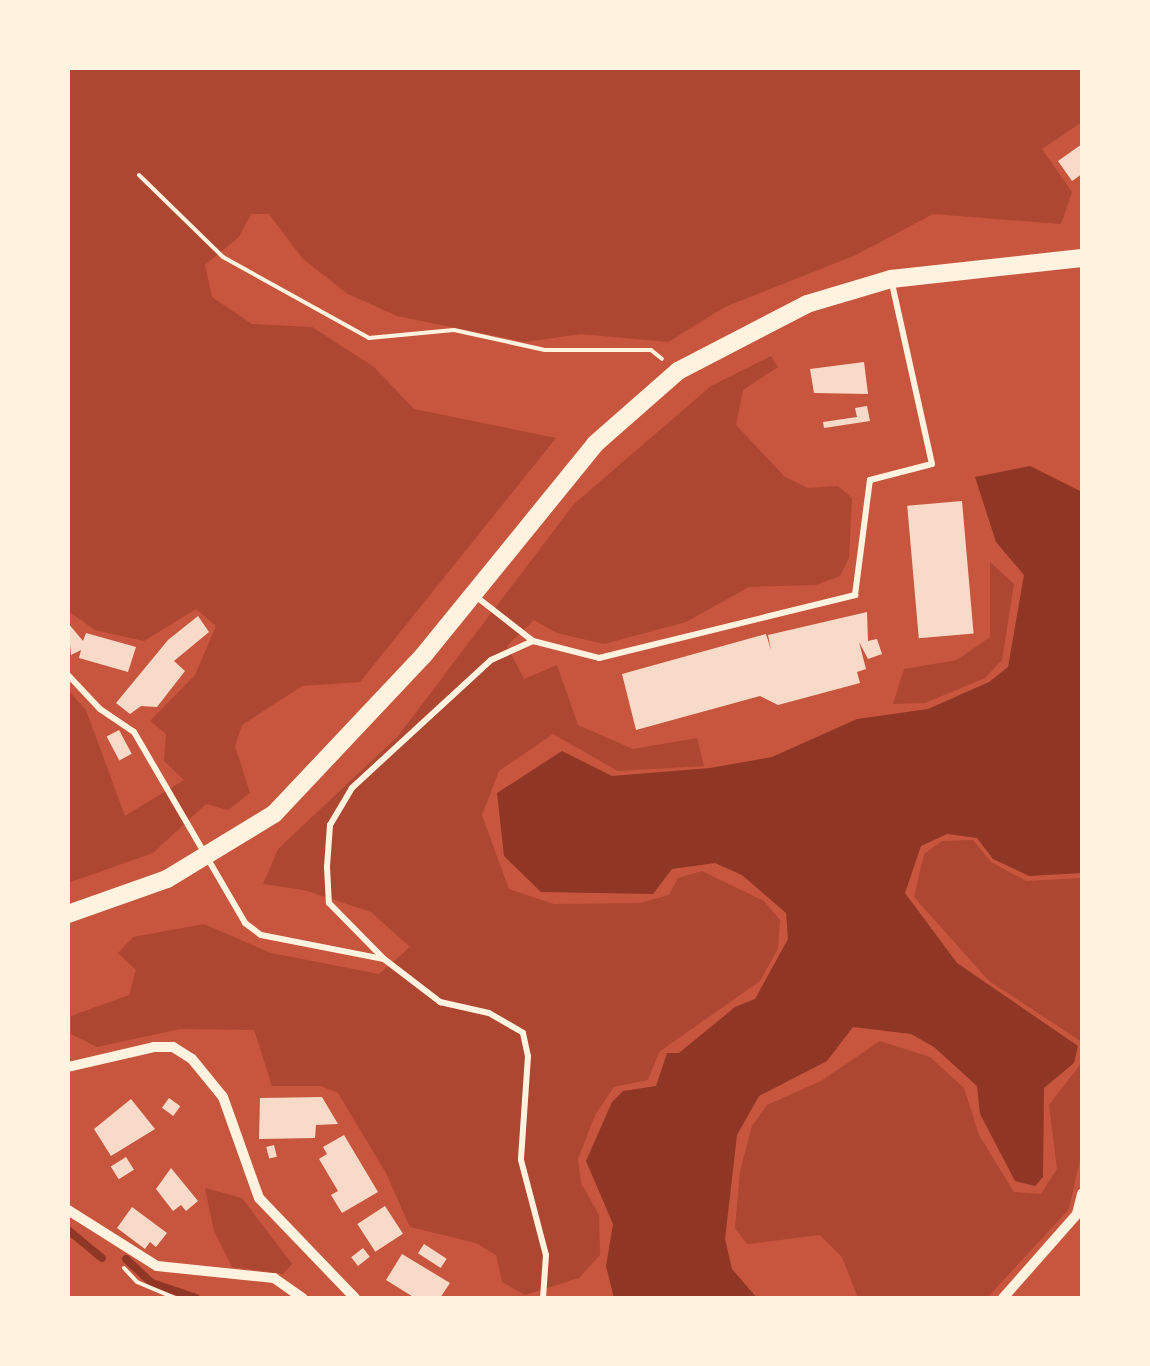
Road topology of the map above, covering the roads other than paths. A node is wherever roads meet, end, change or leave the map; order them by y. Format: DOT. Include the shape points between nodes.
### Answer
graph roads {
  1 [pos="1082,258"];
  2 [pos="892,279"];
  3 [pos="473,594"];
  4 [pos="534,641"];
  5 [pos="68,675"];
  6 [pos="68,914"];
  7 [pos="387,960"];
  8 [pos="68,1067"];
  9 [pos="1082,1194"];
  10 [pos="68,1210"];
  11 [pos="304,1298"];
  12 [pos="354,1298"];
  13 [pos="543,1298"];
  14 [pos="1003,1298"];
  1 -- 2 [label="main road"];
  2 -- 3 [label="main road" via="808,304 678,371 595,444"];
  2 -- 4 [label="lane" via="932,464 870,480 854,596 622,656 565,653"];
  3 -- 4 [label="lane"];
  3 -- 6 [label="main road" via="274,814 167,879"];
  4 -- 7 [label="lane" via="491,660 456,698 391,746 336,808 329,902"];
  5 -- 7 [label="lane" via="100,710 134,732 245,923 261,934"];
  7 -- 13 [label="lane" via="440,1002 490,1013 523,1033 528,1056 521,1160 546,1254"];
  8 -- 12 [label="street" via="154,1047 174,1047 192,1059 223,1096 259,1198"];
  9 -- 14 [label="street" via="1077,1214"];
  10 -- 11 [label="street" via="157,1266 274,1278"];
}
